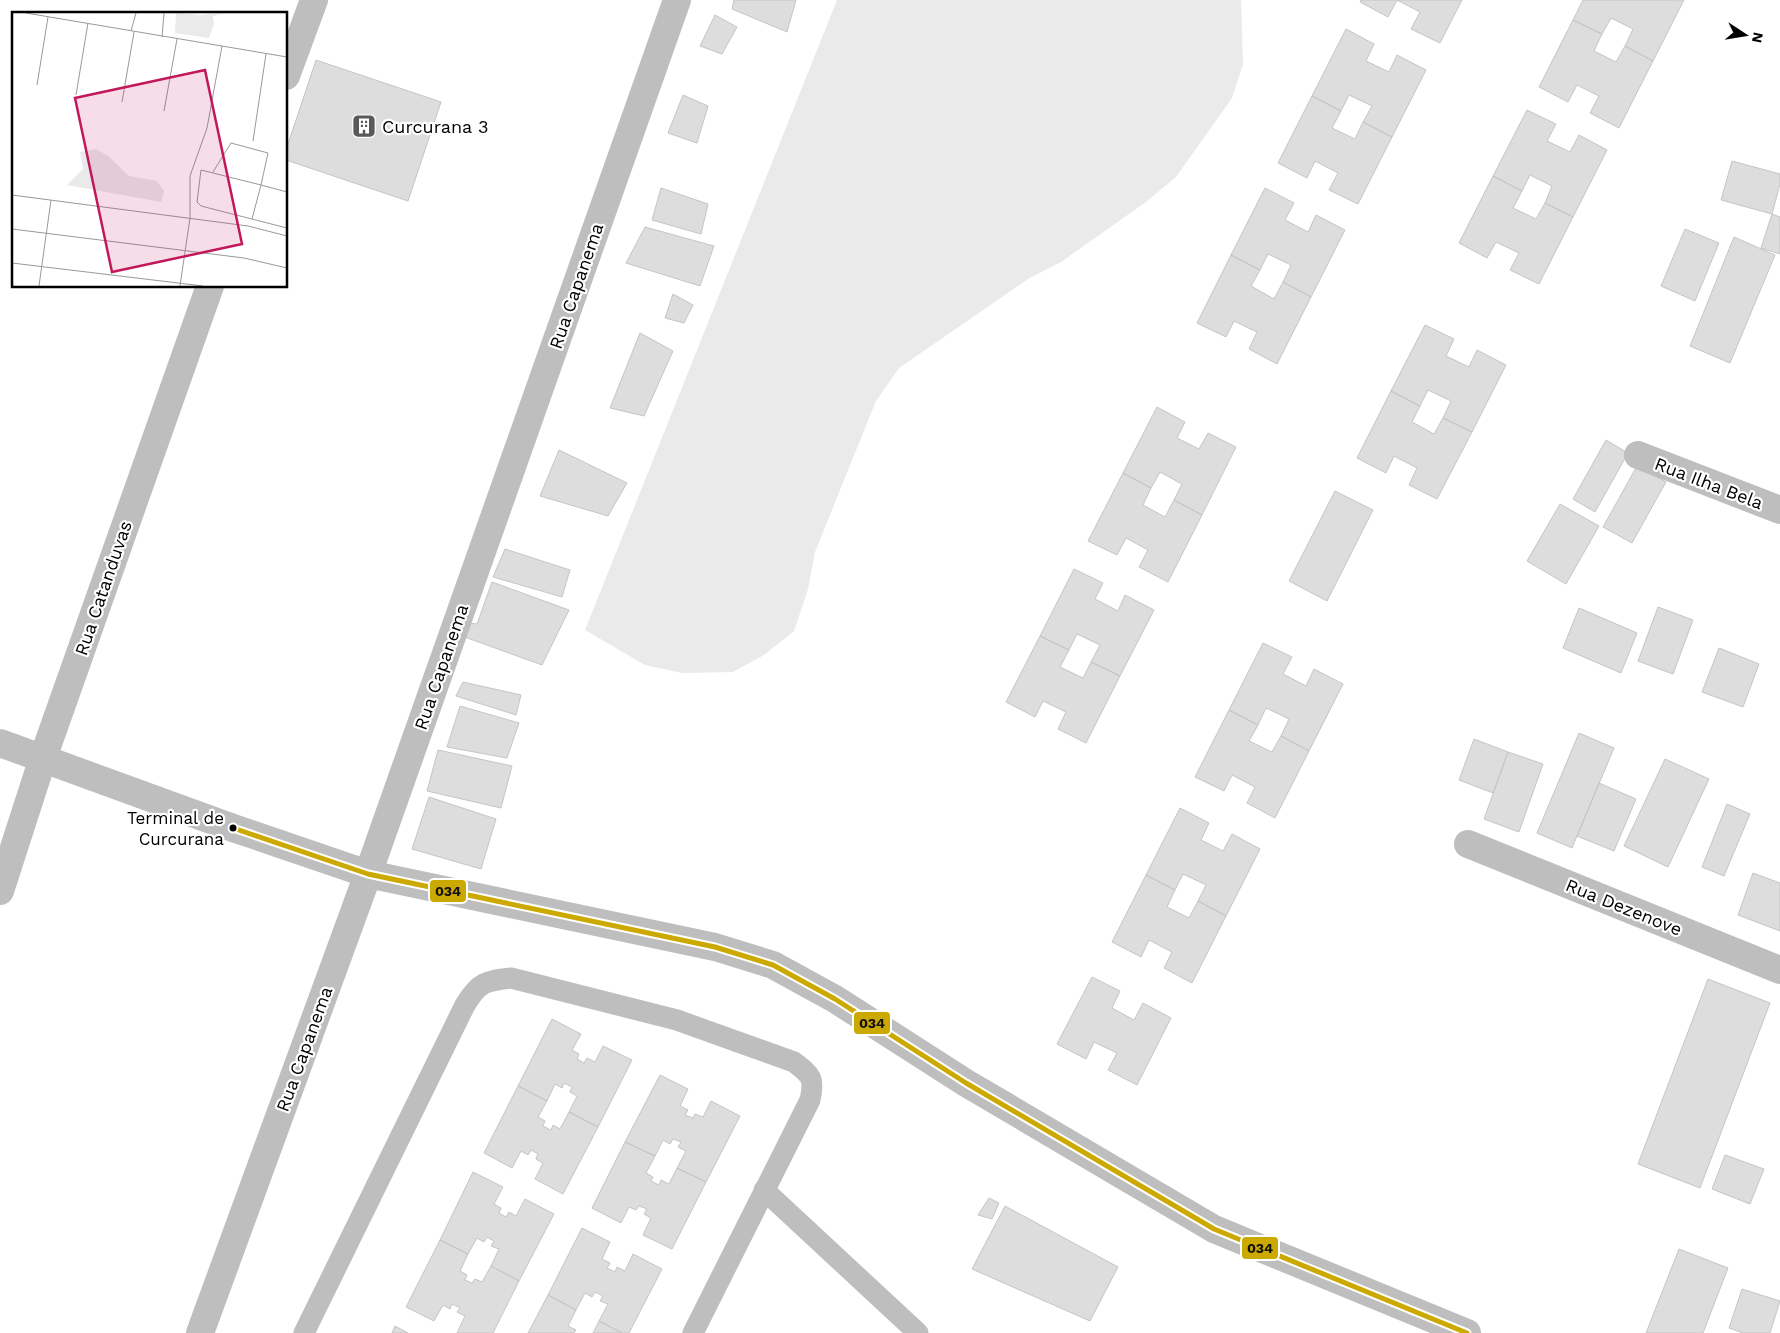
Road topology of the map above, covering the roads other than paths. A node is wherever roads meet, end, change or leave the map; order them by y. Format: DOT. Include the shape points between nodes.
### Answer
graph roads {
  1 [pos="314,0"];
  2 [pos="677,0"];
  3 [pos="288,71"];
  4 [pos="209,288"];
  5 [pos="1638,455"];
  6 [pos="1780,510"];
  7 [pos="0,742"];
  8 [pos="43,758"];
  9 [pos="1468,844"];
  10 [pos="368,874"];
  11 [pos="0,891"];
  12 [pos="1780,970"];
  13 [pos="764,1190"];
  14 [pos="200,1333"];
  15 [pos="304,1333"];
  16 [pos="693,1333"];
  17 [pos="918,1333"];
  18 [pos="1467,1333"];
  1 -- 3 [label="street"];
  2 -- 10 [label="street, Rua Capanema"];
  4 -- 8 [label="street, Rua Catanduvas"];
  5 -- 6 [label="street, Rua Ilha Bela"];
  7 -- 8 [label="street"];
  8 -- 10 [label="street"];
  8 -- 11 [label="street, Rua Catanduvas"];
  9 -- 12 [label="street, Rua Dezenove"];
  10 -- 14 [label="street, Rua Capanema"];
  10 -- 18 [label="street" via="715,947 772,965 835,999 966,1083 1214,1230"];
  13 -- 15 [label="lane" via="810,1100 814,1085 808,1073 794,1062 678,1020 511,978 490,981 474,989 465,1005"];
  13 -- 16 [label="lane"];
  13 -- 17 [label="lane"];
}
